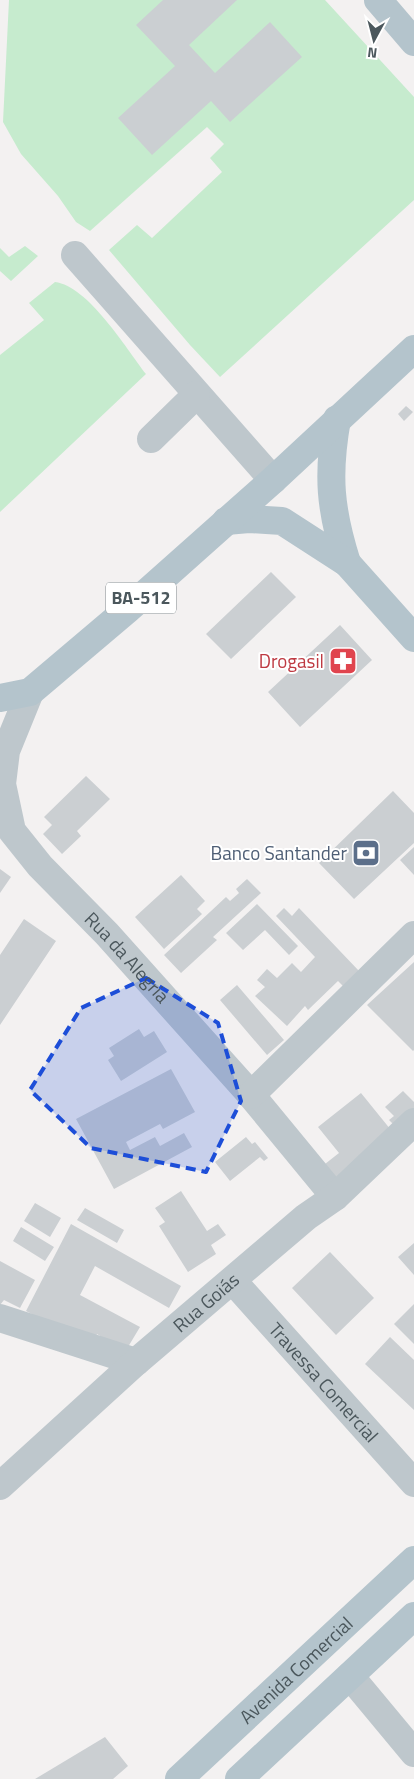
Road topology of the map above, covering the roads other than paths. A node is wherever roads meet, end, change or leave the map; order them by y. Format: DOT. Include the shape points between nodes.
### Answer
graph roads {
  1 [pos="396,15"];
  2 [pos="414,42"];
  3 [pos="75,255"];
  4 [pos="414,349"];
  5 [pos="196,395"];
  6 [pos="337,419"];
  7 [pos="151,439"];
  8 [pos="273,480"];
  9 [pos="226,521"];
  10 [pos="347,563"];
  11 [pos="414,638"];
  12 [pos="30,692"];
  13 [pos="0,698"];
  14 [pos="414,936"];
  15 [pos="251,1095"];
  16 [pos="414,1122"];
  17 [pos="335,1197"];
  18 [pos="233,1282"];
  19 [pos="0,1318"];
  20 [pos="136,1362"];
  21 [pos="414,1483"];
  22 [pos="0,1486"];
  23 [pos="414,1560"];
  24 [pos="414,1616"];
  25 [pos="350,1676"];
  26 [pos="413,1752"];
  27 [pos="179,1779"];
  28 [pos="239,1779"];
  1 -- 2 [label="main road"];
  3 -- 5 [label="street"];
  4 -- 6 [label="main road, BA-512"];
  5 -- 7 [label="street"];
  5 -- 8 [label="street"];
  6 -- 8 [label="main road, BA-512"];
  6 -- 10 [label="main road" via="330,454 330,486 335,525"];
  8 -- 9 [label="main road, BA-512"];
  9 -- 10 [label="main road" via="282,521"];
  9 -- 12 [label="main road, BA-512"];
  10 -- 11 [label="main road"];
  12 -- 13 [label="main road, BA-512"];
  12 -- 15 [label="street, Rua da Alegria" via="6,751 2,784 12,831 40,866 107,934"];
  14 -- 15 [label="street"];
  15 -- 17 [label="street, Rua da Alegria"];
  16 -- 17 [label="street, Rua Goiás"];
  17 -- 18 [label="street, Rua Goiás" via="306,1217"];
  18 -- 20 [label="street, Rua Goiás"];
  18 -- 21 [label="street, Travessa Comercial"];
  19 -- 20 [label="street"];
  20 -- 22 [label="street, Rua Goiás"];
  23 -- 27 [label="main road, Avenida Comercial"];
  24 -- 25 [label="main road"];
  25 -- 26 [label="street"];
  25 -- 28 [label="main road"];
}
